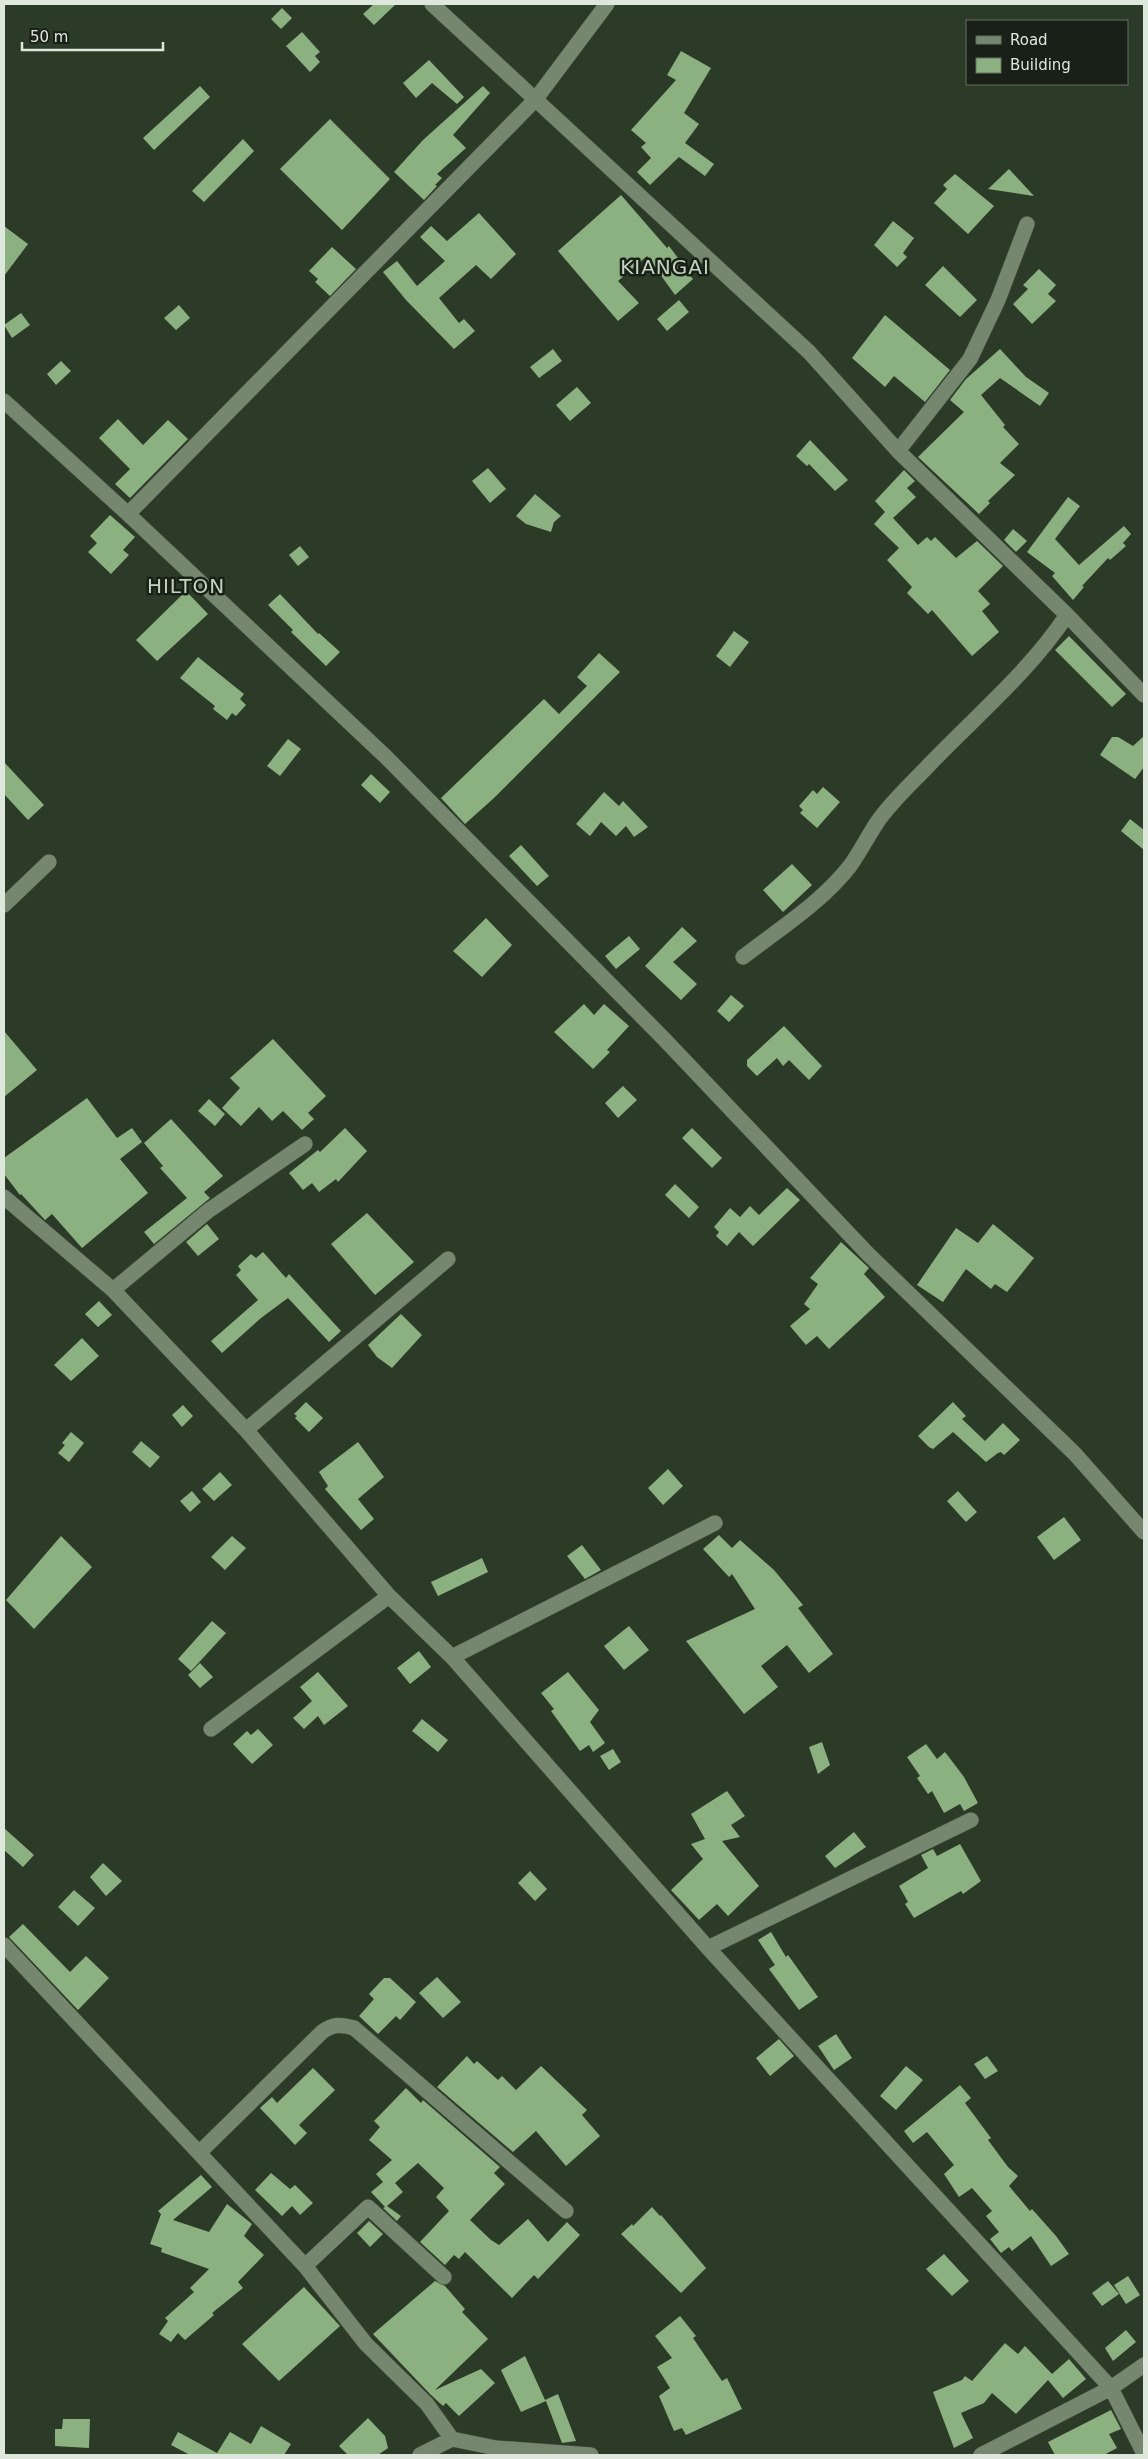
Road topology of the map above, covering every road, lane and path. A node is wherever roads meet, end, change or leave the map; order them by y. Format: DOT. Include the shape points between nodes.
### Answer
graph roads {
  1 [pos="432,4"];
  2 [pos="607,4"];
  3 [pos="535,100"];
  4 [pos="1027,224"];
  5 [pos="4,401"];
  6 [pos="898,451"];
  7 [pos="128,514"];
  8 [pos="1067,615"];
  9 [pos="1144,695"];
  10 [pos="49,862"];
  11 [pos="4,905"];
  12 [pos="743,957"];
  13 [pos="305,1144"];
  14 [pos="4,1197"];
  15 [pos="448,1259"];
  16 [pos="113,1290"];
  17 [pos="246,1430"];
  18 [pos="715,1523"];
  19 [pos="1144,1532"];
  20 [pos="389,1596"];
  21 [pos="452,1657"];
  22 [pos="211,1729"];
  23 [pos="971,1820"];
  24 [pos="4,1945"];
  25 [pos="708,1948"];
  26 [pos="199,2153"];
  27 [pos="566,2212"];
  28 [pos="305,2266"];
  29 [pos="444,2277"];
  30 [pos="1144,2365"];
  31 [pos="1111,2388"];
  32 [pos="452,2439"];
  33 [pos="1144,2454"];
  34 [pos="420,2455"];
  35 [pos="591,2455"];
  36 [pos="981,2455"];
  1 -- 3 [label="street"];
  2 -- 3 [label="street"];
  3 -- 6 [label="street" via="809,352"];
  3 -- 7 [label="street"];
  4 -- 6 [label="street" via="998,300 970,359"];
  5 -- 7 [label="street"];
  6 -- 8 [label="street"];
  7 -- 19 [label="street" via="393,764 665,1040 868,1254 1075,1454"];
  8 -- 9 [label="street"];
  8 -- 12 [label="street" via="1016,680 981,711 895,801 850,866 805,910"];
  10 -- 11 [label="street"];
  13 -- 16 [label="street" via="208,1211"];
  14 -- 16 [label="street"];
  15 -- 17 [label="street"];
  16 -- 17 [label="street"];
  17 -- 20 [label="street"];
  18 -- 21 [label="street"];
  20 -- 21 [label="street"];
  20 -- 22 [label="street"];
  21 -- 25 [label="street"];
  23 -- 25 [label="street"];
  24 -- 26 [label="street"];
  25 -- 31 [label="street"];
  26 -- 27 [label="street" via="322,2032 342,2024 354,2028"];
  26 -- 28 [label="street"];
  28 -- 29 [label="street" via="368,2207"];
  28 -- 32 [label="street" via="366,2344 427,2404"];
  30 -- 31 [label="street"];
  31 -- 33 [label="street"];
  31 -- 36 [label="street"];
  32 -- 34 [label="street"];
  32 -- 35 [label="street" via="496,2448"];
}
